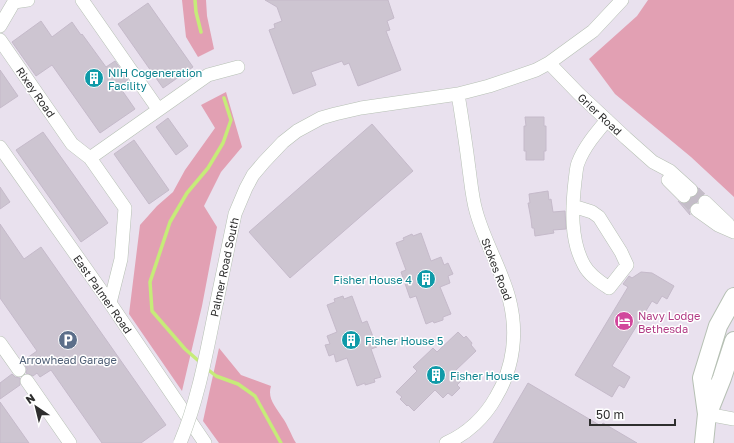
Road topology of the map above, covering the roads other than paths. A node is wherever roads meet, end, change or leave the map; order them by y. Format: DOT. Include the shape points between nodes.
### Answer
graph roads {
  1 [pos="28,0"];
  2 [pos="82,0"];
  3 [pos="622,0"];
  4 [pos="11,1"];
  5 [pos="0,26"];
  6 [pos="0,40"];
  7 [pos="549,63"];
  8 [pos="238,67"];
  9 [pos="458,94"];
  10 [pos="158,109"];
  11 [pos="606,120"];
  12 [pos="0,147"];
  13 [pos="90,158"];
  14 [pos="687,193"];
  15 [pos="573,206"];
  16 [pos="734,229"];
  17 [pos="734,232"];
  18 [pos="734,296"];
  19 [pos="110,303"];
  20 [pos="734,341"];
  21 [pos="0,343"];
  22 [pos="707,414"];
  23 [pos="734,419"];
  24 [pos="70,443"];
  25 [pos="180,443"];
  26 [pos="205,443"];
  27 [pos="446,443"];
  28 [pos="704,443"];
  1 -- 4 [label="street"];
  2 -- 10 [label="street"];
  3 -- 7 [label="street, Palmer Road South" via="593,31"];
  4 -- 5 [label="street"];
  6 -- 13 [label="street, Rixey Road" via="72,144"];
  7 -- 9 [label="street, Palmer Road South" via="509,80"];
  7 -- 11 [label="street, Grier Road"];
  8 -- 10 [label="street" via="208,75"];
  9 -- 25 [label="street, Palmer Road South, bridge" via="361,108 321,118 283,142 253,175 235,214 201,376 189,422"];
  9 -- 27 [label="street, Stokes Road" via="476,210 509,298 514,330 510,368 492,405 468,430"];
  10 -- 13 [label="street"];
  11 -- 14 [label="street, Grier Road" via="653,162 670,171"];
  11 -- 15 [label="street" via="577,164"];
  12 -- 19 [label="street, East Palmer Road"];
  13 -- 19 [label="street, Rixey Road" via="125,208 121,259"];
  15 -- 15 [label="street" via="576,244 580,258 585,267 609,288 626,265 621,252 599,217"];
  16 -- 17 [label="street" via="701,206 718,225"];
  18 -- 22 [label="main road" via="718,326 702,378"];
  19 -- 26 [label="street, East Palmer Road"];
  20 -- 22 [label="main road"];
  21 -- 24 [label="street"];
  22 -- 23 [label="street"];
  22 -- 28 [label="main road"];
}
